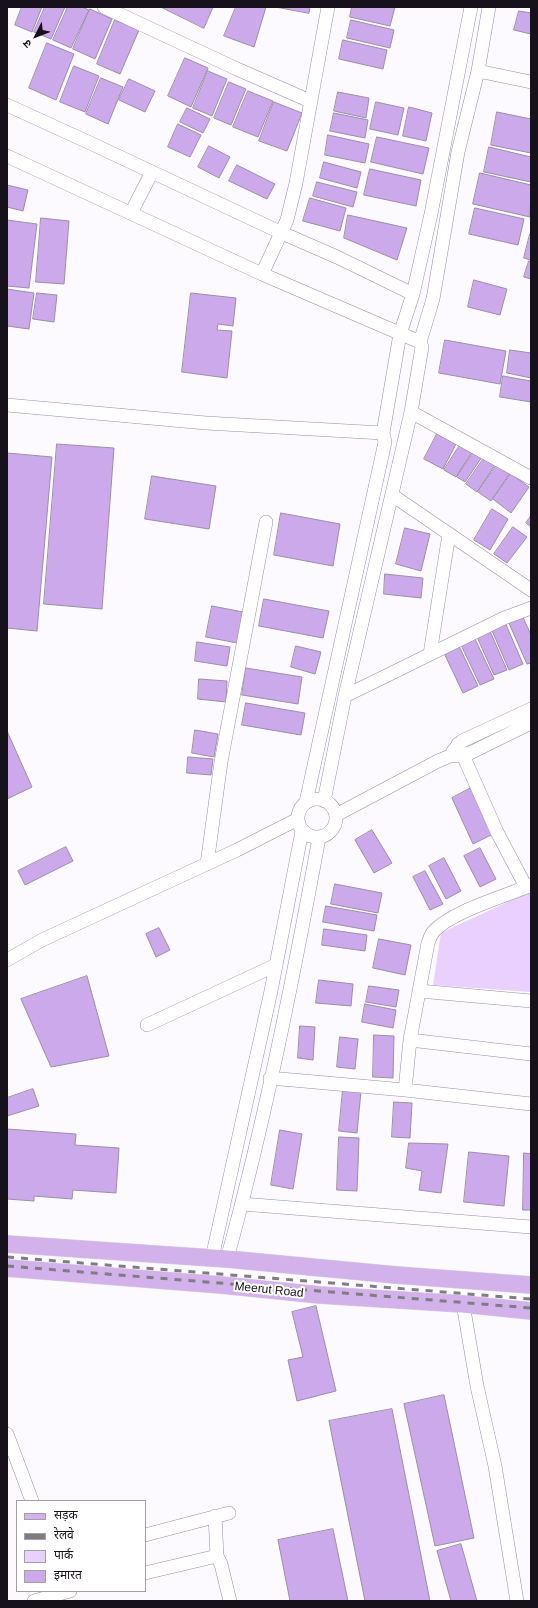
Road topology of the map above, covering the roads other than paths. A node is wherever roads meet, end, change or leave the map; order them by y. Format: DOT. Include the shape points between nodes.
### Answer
graph roads {
  1 [pos="104,7"];
  2 [pos="328,7"];
  3 [pos="472,7"];
  4 [pos="489,7"];
  5 [pos="478,71"];
  6 [pos="531,82"];
  7 [pos="310,101"];
  8 [pos="7,106"];
  9 [pos="7,156"];
  10 [pos="152,172"];
  11 [pos="131,213"];
  12 [pos="282,233"];
  13 [pos="262,274"];
  14 [pos="413,294"];
  15 [pos="400,334"];
  16 [pos="420,342"];
  17 [pos="7,405"];
  18 [pos="411,412"];
  19 [pos="383,433"];
  20 [pos="530,474"];
  21 [pos="392,495"];
  22 [pos="266,522"];
  23 [pos="449,534"];
  24 [pos="531,590"];
  25 [pos="531,608"];
  26 [pos="430,654"];
  27 [pos="345,696"];
  28 [pos="531,709"];
  29 [pos="531,723"];
  30 [pos="457,752"];
  31 [pos="324,801"];
  32 [pos="306,802"];
  33 [pos="336,815"];
  34 [pos="300,825"];
  35 [pos="319,838"];
  36 [pos="207,864"];
  37 [pos="528,886"];
  38 [pos="7,960"];
  39 [pos="276,965"];
  40 [pos="419,991"];
  41 [pos="531,1001"];
  42 [pos="147,1026"];
  43 [pos="410,1040"];
  44 [pos="531,1054"];
  45 [pos="270,1078"];
  46 [pos="405,1090"];
  47 [pos="531,1104"];
  48 [pos="242,1204"];
  49 [pos="221,1218"];
  50 [pos="237,1222"];
  51 [pos="531,1227"];
  52 [pos="7,1244"];
  53 [pos="219,1259"];
  54 [pos="7,1268"];
  55 [pos="214,1284"];
  56 [pos="531,1285"];
  57 [pos="463,1304"];
  58 [pos="531,1311"];
  59 [pos="7,1434"];
  60 [pos="32,1500"];
  61 [pos="229,1513"];
  62 [pos="215,1516"];
  63 [pos="146,1535"];
  64 [pos="217,1556"];
  65 [pos="146,1573"];
  66 [pos="67,1592"];
  67 [pos="56,1596"];
  68 [pos="34,1601"];
  69 [pos="230,1601"];
  70 [pos="517,1601"];
  1 -- 7 [label="street"];
  2 -- 7 [label="street"];
  3 -- 14 [label="street"];
  4 -- 5 [label="street"];
  5 -- 6 [label="street"];
  5 -- 16 [label="street" via="458,152 433,299"];
  7 -- 12 [label="street" via="296,183"];
  8 -- 10 [label="street"];
  9 -- 11 [label="street"];
  10 -- 11 [label="street"];
  10 -- 12 [label="street"];
  11 -- 13 [label="street"];
  12 -- 13 [label="street"];
  12 -- 14 [label="street"];
  13 -- 15 [label="street"];
  14 -- 15 [label="street"];
  15 -- 16 [label="street"];
  15 -- 19 [label="street"];
  16 -- 18 [label="street" via="422,347"];
  17 -- 19 [label="street" via="206,423"];
  18 -- 20 [label="street"];
  18 -- 21 [label="street"];
  19 -- 32 [label="street" via="385,442"];
  21 -- 23 [label="street"];
  21 -- 27 [label="street"];
  22 -- 36 [label="street" via="221,762"];
  23 -- 24 [label="street"];
  23 -- 26 [label="street"];
  25 -- 26 [label="street" via="504,618"];
  26 -- 27 [label="street"];
  27 -- 31 [label="street"];
  28 -- 30 [label="street"];
  29 -- 30 [label="street"];
  30 -- 33 [label="street"];
  30 -- 37 [label="street" via="497,832"];
  31 -- 32 [label="street" via="318,799"];
  31 -- 33 [label="street" via="332,806"];
  32 -- 34 [label="street" via="301,807"];
  33 -- 35 [label="street" via="334,827"];
  34 -- 35 [label="street" via="307,835"];
  34 -- 36 [label="street" via="271,834"];
  34 -- 39 [label="street"];
  35 -- 45 [label="street"];
  36 -- 38 [label="street" via="42,940"];
  37 -- 40 [label="street" via="455,916 432,933"];
  39 -- 42 [label="street"];
  39 -- 49 [label="street"];
  40 -- 41 [label="street"];
  40 -- 43 [label="street"];
  43 -- 44 [label="street"];
  43 -- 46 [label="street"];
  45 -- 46 [label="street"];
  45 -- 48 [label="street"];
  46 -- 47 [label="street"];
  48 -- 50 [label="street"];
  48 -- 51 [label="street"];
  49 -- 50 [label="street"];
  49 -- 53 [label="street"];
  50 -- 53 [label="street"];
  52 -- 53 [label="main road"];
  53 -- 55 [label="main road"];
  53 -- 56 [label="main road"];
  54 -- 55 [label="main road, Meerut Road"];
  55 -- 57 [label="main road, Meerut Road" via="320,1295"];
  57 -- 58 [label="main road, Meerut Road"];
  57 -- 70 [label="street" via="477,1386 495,1466"];
  59 -- 60 [label="street"];
  61 -- 62 [label="street"];
  62 -- 63 [label="street"];
  62 -- 64 [label="street"];
  64 -- 65 [label="street"];
  64 -- 69 [label="street" via="222,1564"];
  66 -- 67 [label="street"];
  67 -- 68 [label="street"];
}
